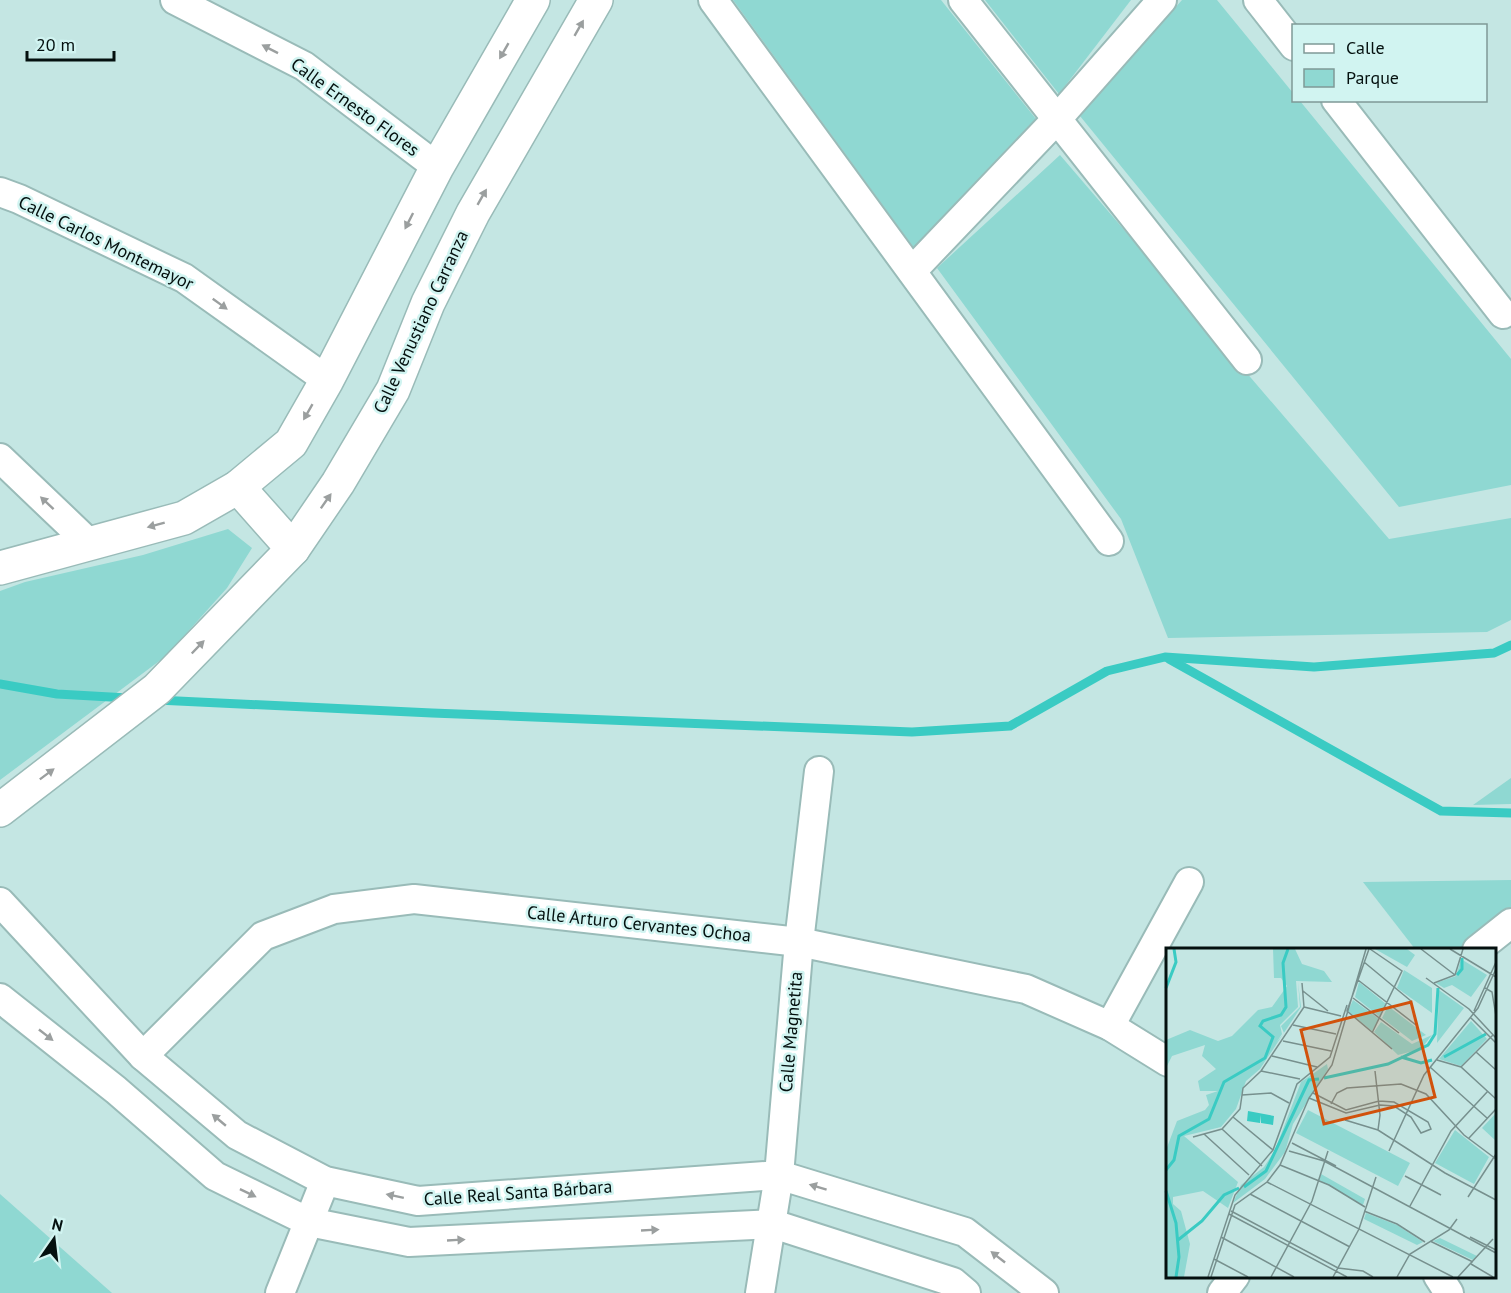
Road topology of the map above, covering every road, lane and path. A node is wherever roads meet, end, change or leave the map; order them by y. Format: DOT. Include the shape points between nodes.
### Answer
graph roads {
  1 [pos="175,0"];
  2 [pos="533,0"];
  3 [pos="596,0"];
  4 [pos="713,0"];
  5 [pos="963,0"];
  6 [pos="1162,0"];
  7 [pos="1258,0"];
  8 [pos="1292,45"];
  9 [pos="1338,102"];
  10 [pos="1057,119"];
  11 [pos="437,167"];
  12 [pos="0,192"];
  13 [pos="912,271"];
  14 [pos="1503,314"];
  15 [pos="1247,360"];
  16 [pos="327,380"];
  17 [pos="0,458"];
  18 [pos="238,487"];
  19 [pos="1109,541"];
  20 [pos="89,543"];
  21 [pos="293,549"];
  22 [pos="0,568"];
  23 [pos="819,771"];
  24 [pos="0,810"];
  25 [pos="1189,882"];
  26 [pos="0,902"];
  27 [pos="1511,923"];
  28 [pos="799,942"];
  29 [pos="1480,948"];
  30 [pos="0,998"];
  31 [pos="1110,1026"];
  32 [pos="143,1056"];
  33 [pos="1166,1061"];
  34 [pos="779,1175"];
  35 [pos="325,1181"];
  36 [pos="309,1222"];
  37 [pos="772,1224"];
  38 [pos="1233,1278"];
  39 [pos="1439,1278"];
  40 [pos="280,1293"];
  41 [pos="760,1293"];
  42 [pos="966,1293"];
  43 [pos="1044,1293"];
  44 [pos="1222,1293"];
  45 [pos="1449,1293"];
  11 -- 1 [label="street, Calle Ernesto Flores, one-way" via="304,66"];
  2 -- 11 [label="street, one-way"];
  21 -- 3 [label="street, Calle Venustiano Carranza, one-way" via="339,483 393,390 428,303 473,213"];
  4 -- 13 [label="street"];
  5 -- 10 [label="street"];
  6 -- 10 [label="street"];
  7 -- 8 [label="street"];
  9 -- 14 [label="street"];
  10 -- 13 [label="street"];
  10 -- 15 [label="street"];
  11 -- 16 [label="street, one-way"];
  12 -- 16 [label="street, Calle Carlos Montemayor, one-way" via="184,278"];
  13 -- 19 [label="street"];
  16 -- 18 [label="street, one-way" via="291,442"];
  20 -- 17 [label="street, one-way"];
  18 -- 20 [label="street, one-way" via="184,518"];
  18 -- 21 [label="street"];
  20 -- 22 [label="street"];
  24 -- 21 [label="street, Calle Venustiano Carranza, one-way" via="157,689"];
  23 -- 28 [label="street, Calle Magnetita"];
  25 -- 31 [label="street"];
  26 -- 32 [label="street, Calle Real Santa Bárbara"];
  27 -- 29 [label="street"];
  28 -- 31 [label="street, Calle Arturo Cervantes Ochoa" via="1026,989"];
  28 -- 32 [label="street, Calle Arturo Cervantes Ochoa" via="414,899 334,909 263,936"];
  28 -- 34 [label="street, Calle Magnetita"];
  30 -- 36 [label="street, one-way" via="116,1090 214,1176"];
  31 -- 33 [label="street, Calle Arturo Cervantes Ochoa"];
  35 -- 32 [label="street, Calle Real Santa Bárbara, one-way" via="237,1135"];
  34 -- 35 [label="street, Calle Real Santa Bárbara, one-way" via="418,1201"];
  34 -- 37 [label="street, Calle Magnetita"];
  43 -- 34 [label="street, Calle Real Santa Bárbara, one-way" via="964,1232"];
  35 -- 36 [label="street"];
  36 -- 37 [label="street, one-way" via="409,1242"];
  36 -- 40 [label="street"];
  37 -- 41 [label="street, Calle Magnetita"];
  37 -- 42 [label="street" via="953,1282"];
  38 -- 44 [label="street"];
  39 -- 45 [label="street"];
}
